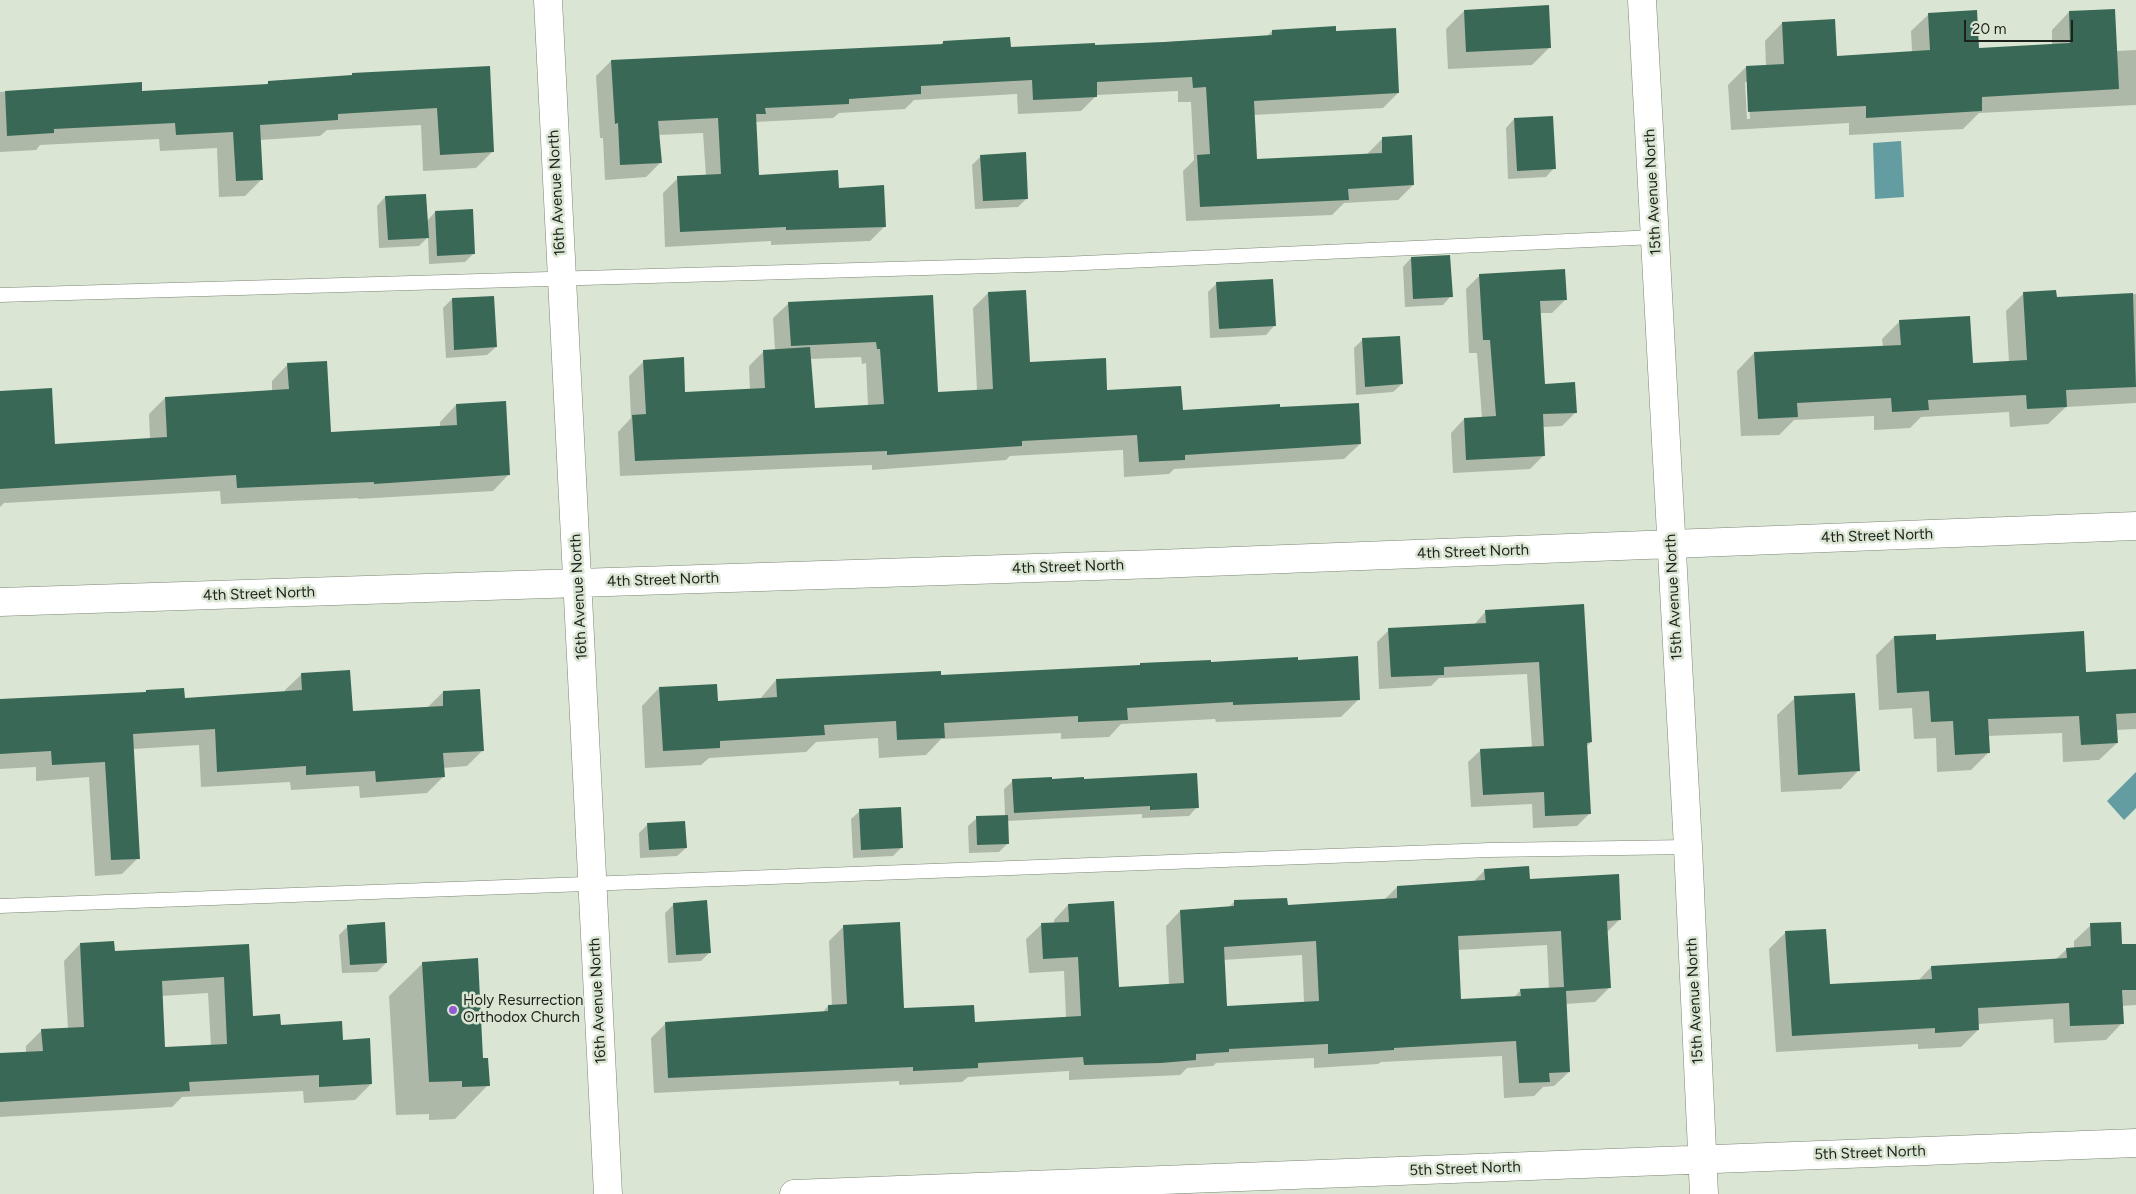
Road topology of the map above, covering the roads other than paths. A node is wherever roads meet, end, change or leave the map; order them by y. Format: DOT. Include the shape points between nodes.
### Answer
graph roads {
  1 [pos="548,0"];
  2 [pos="1642,0"];
  3 [pos="1656,237"];
  4 [pos="561,277"];
  5 [pos="0,295"];
  6 [pos="2136,526"];
  7 [pos="1672,543"];
  8 [pos="578,582"];
  9 [pos="0,602"];
  10 [pos="1688,847"];
  11 [pos="592,883"];
  12 [pos="0,906"];
  13 [pos="2136,1143"];
  14 [pos="1702,1160"];
  15 [pos="608,1194"];
  16 [pos="794,1194"];
  17 [pos="1704,1194"];
  1 -- 4 [label="street, 16th Avenue North"];
  2 -- 3 [label="street, 15th Avenue North"];
  3 -- 4 [label="lane" via="1062,264"];
  3 -- 7 [label="street, 15th Avenue North"];
  4 -- 5 [label="lane"];
  4 -- 8 [label="street, 16th Avenue North"];
  6 -- 7 [label="street, 4th Street North"];
  7 -- 8 [label="street, 4th Street North" via="1158,564"];
  7 -- 10 [label="street, 15th Avenue North"];
  8 -- 9 [label="street, 4th Street North"];
  8 -- 11 [label="street, 16th Avenue North"];
  10 -- 11 [label="lane" via="1490,850"];
  10 -- 14 [label="street, 15th Avenue North"];
  11 -- 12 [label="lane"];
  11 -- 15 [label="street, 16th Avenue North"];
  13 -- 14 [label="street, 5th Street North"];
  14 -- 16 [label="street, 5th Street North"];
  14 -- 17 [label="street, 15th Avenue North"];
}
